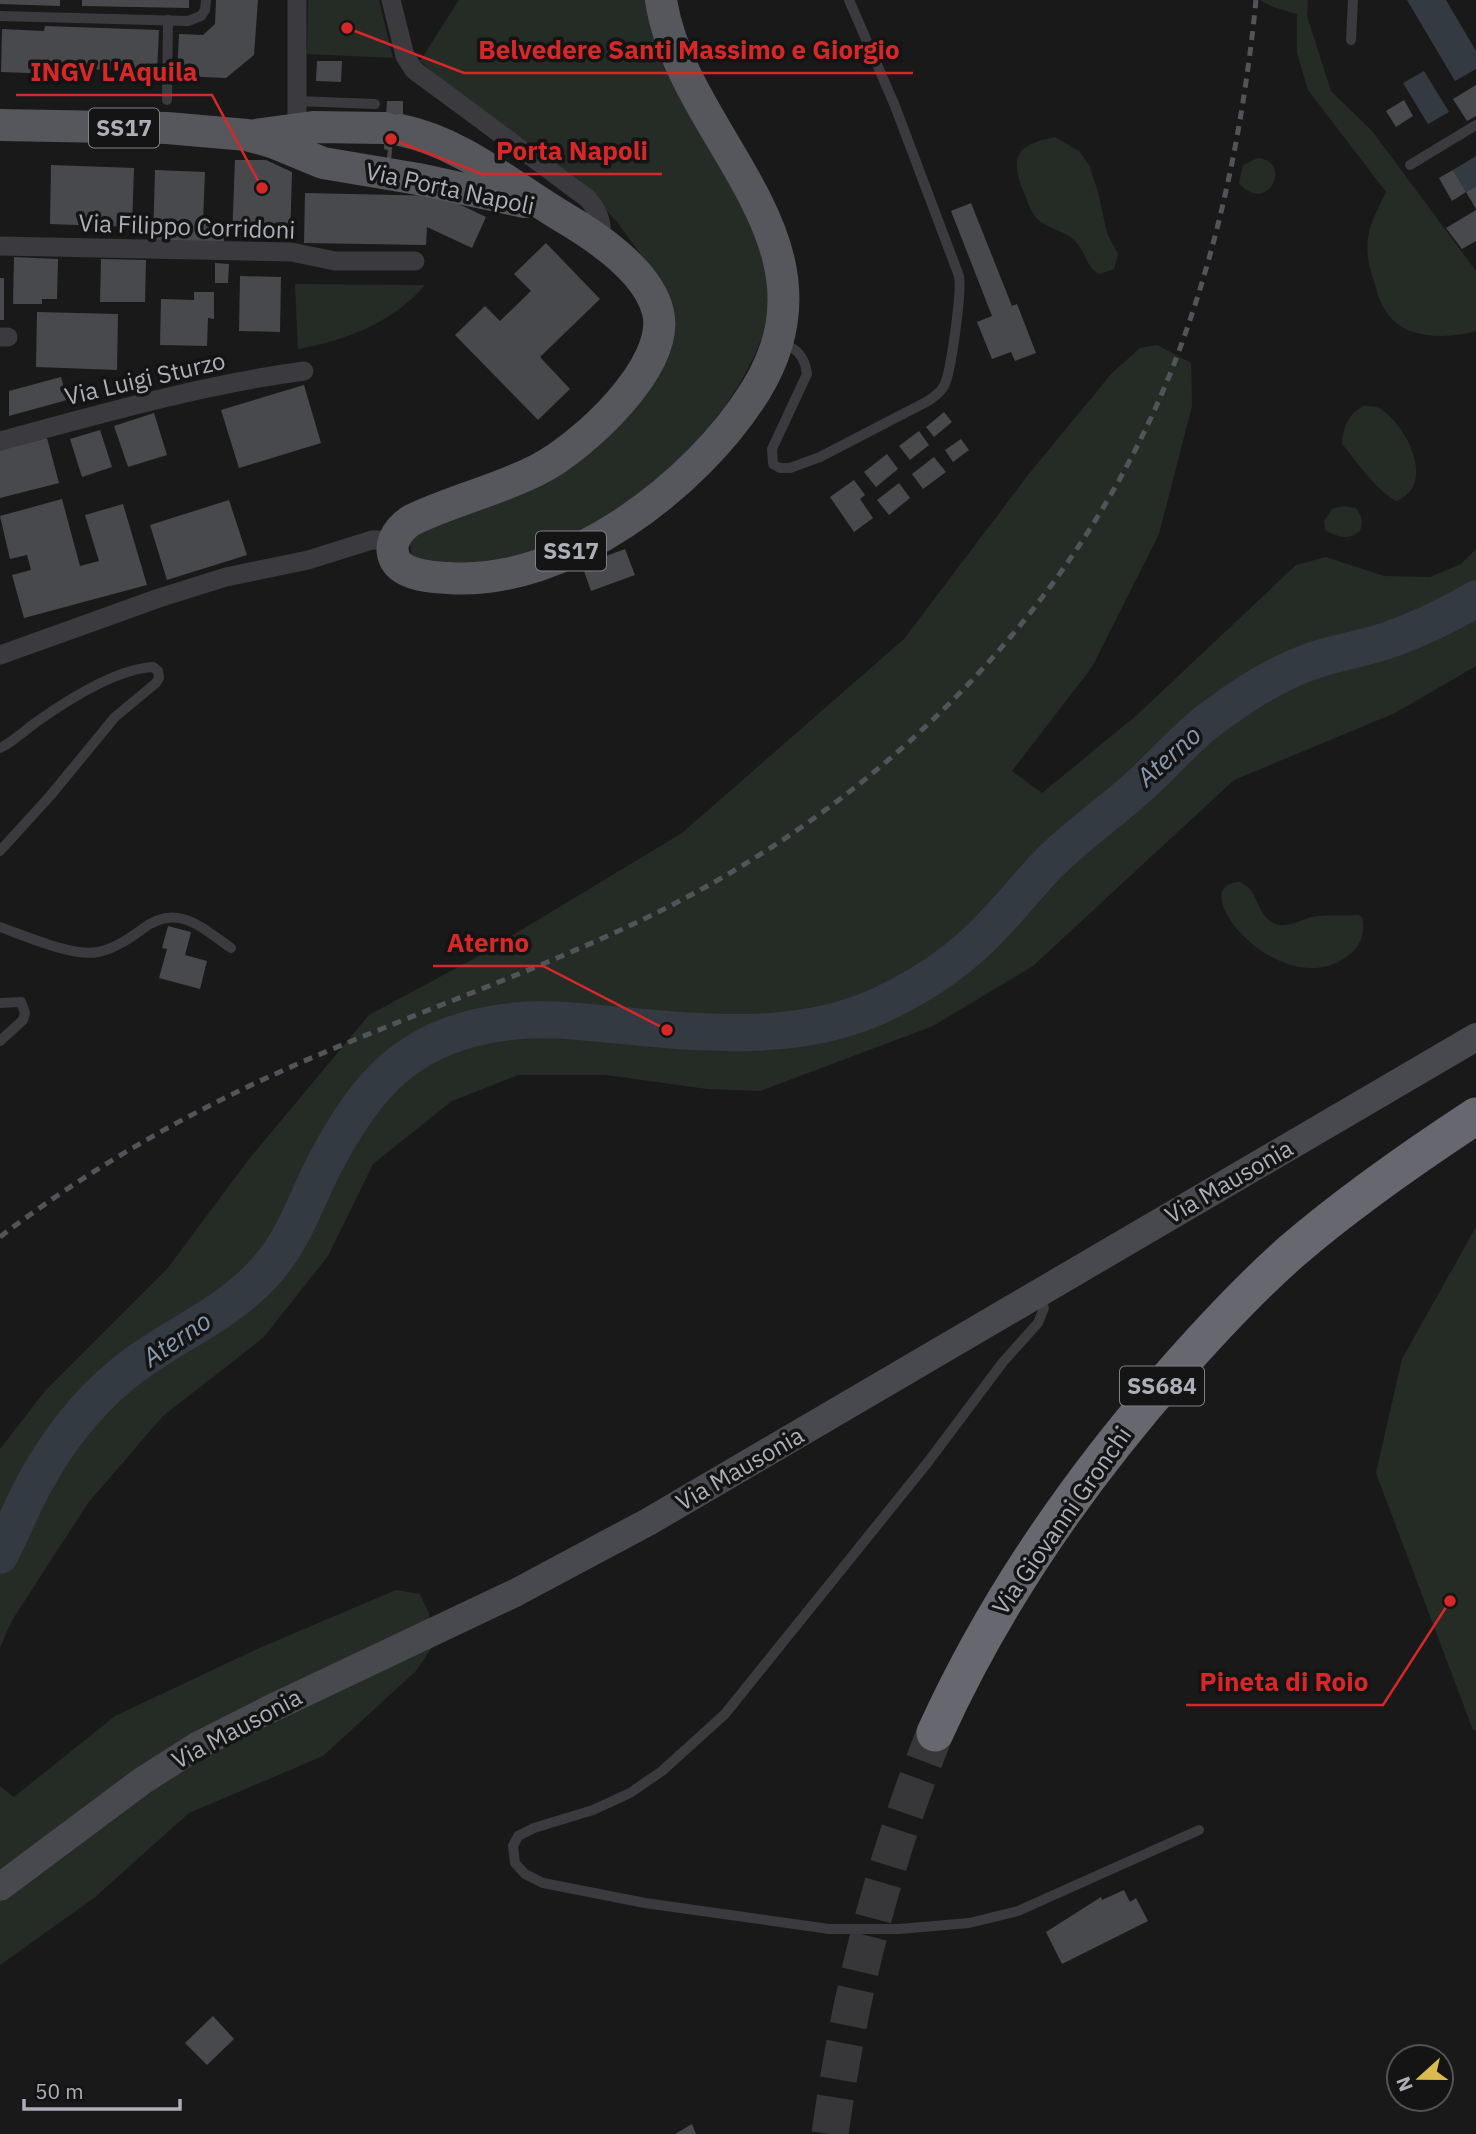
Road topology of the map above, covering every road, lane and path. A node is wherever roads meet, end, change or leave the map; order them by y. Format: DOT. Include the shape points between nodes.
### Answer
graph roads {
  1 [pos="206,0"];
  2 [pos="297,0"];
  3 [pos="391,0"];
  4 [pos="661,0"];
  5 [pos="849,0"];
  6 [pos="1353,0"];
  7 [pos="0,16"];
  8 [pos="169,20"];
  9 [pos="1351,40"];
  10 [pos="167,100"];
  11 [pos="0,125"];
  12 [pos="1476,125"];
  13 [pos="296,128"];
  14 [pos="1410,165"];
  15 [pos="562,217"];
  16 [pos="600,240"];
  17 [pos="0,246"];
  18 [pos="415,261"];
  19 [pos="779,343"];
  20 [pos="303,371"];
  21 [pos="0,441"];
  22 [pos="394,540"];
  23 [pos="0,655"];
  24 [pos="0,748"];
  25 [pos="0,851"];
  26 [pos="0,927"];
  27 [pos="231,948"];
  28 [pos="0,1003"];
  29 [pos="1476,1037"];
  30 [pos="0,1041"];
  31 [pos="1476,1116"];
  32 [pos="1037,1293"];
  33 [pos="935,1733"];
  34 [pos="1199,1830"];
  35 [pos="0,1887"];
  1 -- 8 [label="lane" via="198,19"];
  2 -- 13 [label="street"];
  3 -- 16 [label="street" via="403,50 414,70 587,198 600,220"];
  4 -- 19 [label="main road, SS17" via="679,62 758,202 774,244 784,306"];
  5 -- 19 [label="lane" via="959,276 947,376 939,393 928,401 820,457 779,468 773,464 772,449 807,374 800,353"];
  6 -- 9 [label="lane"];
  7 -- 8 [label="lane"];
  8 -- 10 [label="lane"];
  11 -- 13 [label="main road, SS17" via="177,129 247,135 272,142"];
  12 -- 14 [label="lane"];
  13 -- 15 [label="main road, Via Porta Napoli / SS17" via="323,163 501,196"];
  13 -- 15 [label="main road, Via Porta Napoli / SS17" via="387,121 452,149"];
  15 -- 16 [label="main road, Via Porta Napoli / SS17"];
  16 -- 22 [label="main road, Via Porta Napoli / SS17" via="646,287 657,309 657,337 631,388 590,434 556,460 412,520"];
  17 -- 18 [label="street, Via Filippo Corridoni" via="291,252 335,261"];
  19 -- 22 [label="main road, SS17" via="755,392 708,450 661,495 593,540 532,567 469,579 404,568 394,556"];
  20 -- 21 [label="street, Via Luigi Sturzo" via="196,391"];
  22 -- 23 [label="street" via="372,540 308,560 204,583"];
  24 -- 25 [label="lane" via="90,689 148,667 158,671 156,683 115,717"];
  26 -- 27 [label="lane" via="91,953 115,946 161,919 178,917 198,924"];
  28 -- 30 [label="lane" via="21,1002 26,1013"];
  29 -- 32 [label="main road, Via Mausonia"];
  31 -- 33 [label="highway, Via Giovanni Gronchi / SS684" via="1379,1182 1292,1252 1224,1317 1159,1389 1025,1568 974,1653"];
  32 -- 34 [label="lane" via="1044,1308 1038,1323 732,1707 642,1786 518,1836 513,1846 515,1863 543,1883 645,1903 829,1929 889,1930 969,1923 1018,1911"];
  32 -- 35 [label="main road, Via Mausonia" via="580,1560 197,1746 142,1781"];
}
